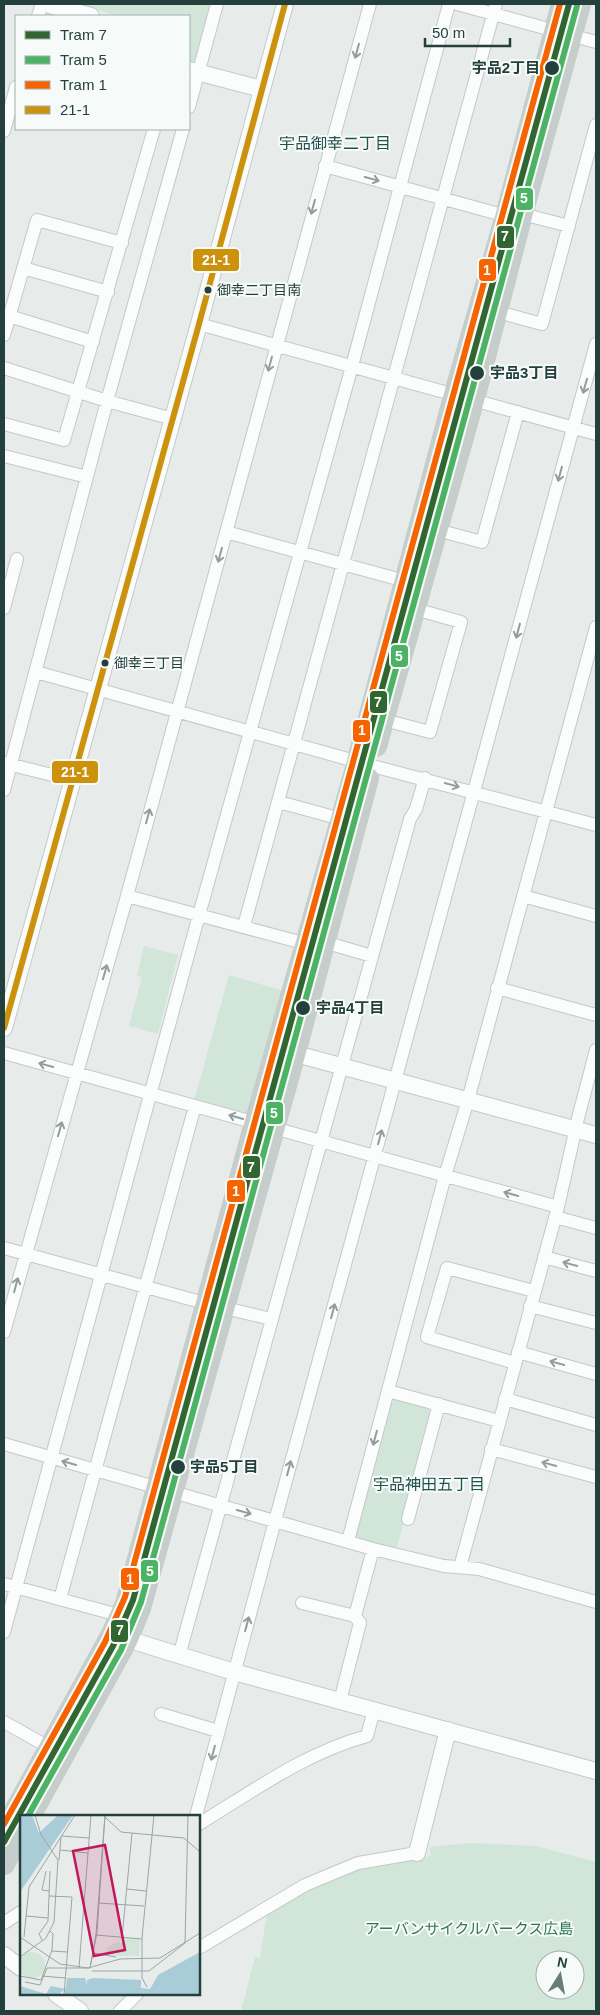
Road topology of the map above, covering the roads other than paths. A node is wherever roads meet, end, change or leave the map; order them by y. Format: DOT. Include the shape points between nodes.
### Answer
graph roads {
  1 [pos="46,4"];
  2 [pos="217,4"];
  3 [pos="285,4"];
  4 [pos="370,4"];
  5 [pos="449,4"];
  6 [pos="457,4"];
  7 [pos="562,4"];
  8 [pos="580,4"];
  9 [pos="495,9"];
  10 [pos="87,15"];
  11 [pos="564,33"];
  12 [pos="596,42"];
  13 [pos="193,72"];
  14 [pos="262,90"];
  15 [pos="15,91"];
  16 [pos="190,98"];
  17 [pos="596,125"];
  18 [pos="154,130"];
  19 [pos="183,130"];
  20 [pos="4,131"];
  21 [pos="325,166"];
  22 [pos="400,187"];
  23 [pos="443,198"];
  24 [pos="514,215"];
  25 [pos="569,226"];
  26 [pos="122,243"];
  27 [pos="23,268"];
  28 [pos="108,292"];
  29 [pos="498,312"];
  30 [pos="9,316"];
  31 [pos="199,324"];
  32 [pos="4,335"];
  33 [pos="93,342"];
  34 [pos="596,344"];
  35 [pos="275,345"];
  36 [pos="352,366"];
  37 [pos="4,368"];
  38 [pos="394,377"];
  39 [pos="79,392"];
  40 [pos="464,396"];
  41 [pos="107,401"];
  42 [pos="518,412"];
  43 [pos="172,419"];
  44 [pos="4,424"];
  45 [pos="573,427"];
  46 [pos="596,434"];
  47 [pos="4,456"];
  48 [pos="87,477"];
  49 [pos="437,530"];
  50 [pos="226,532"];
  51 [pos="300,552"];
  52 [pos="17,559"];
  53 [pos="344,564"];
  54 [pos="405,581"];
  55 [pos="4,608"];
  56 [pos="415,609"];
  57 [pos="596,627"];
  58 [pos="36,672"];
  59 [pos="97,688"];
  60 [pos="177,710"];
  61 [pos="384,720"];
  62 [pos="250,730"];
  63 [pos="295,743"];
  64 [pos="364,763"];
  65 [pos="7,764"];
  66 [pos="425,778"];
  67 [pos="72,780"];
  68 [pos="4,790"];
  69 [pos="475,791"];
  70 [pos="279,802"];
  71 [pos="547,811"];
  72 [pos="341,819"];
  73 [pos="596,825"];
  74 [pos="127,896"];
  75 [pos="523,896"];
  76 [pos="199,915"];
  77 [pos="596,916"];
  78 [pos="244,926"];
  79 [pos="315,943"];
  80 [pos="372,956"];
  81 [pos="497,988"];
  82 [pos="596,1015"];
  83 [pos="4,1028"];
  84 [pos="596,1050"];
  85 [pos="286,1051"];
  86 [pos="4,1053"];
  87 [pos="342,1065"];
  88 [pos="76,1073"];
  89 [pos="396,1081"];
  90 [pos="150,1094"];
  91 [pos="468,1100"];
  92 [pos="195,1106"];
  93 [pos="265,1125"];
  94 [pos="575,1130"];
  95 [pos="596,1135"];
  96 [pos="321,1141"];
  97 [pos="375,1156"];
  98 [pos="445,1176"];
  99 [pos="556,1212"];
  100 [pos="596,1228"];
  101 [pos="4,1248"];
  102 [pos="25,1254"];
  103 [pos="544,1257"];
  104 [pos="596,1271"];
  105 [pos="102,1275"];
  106 [pos="145,1286"];
  107 [pos="534,1291"];
  108 [pos="216,1306"];
  109 [pos="530,1306"];
  110 [pos="271,1319"];
  111 [pos="596,1323"];
  112 [pos="4,1332"];
  113 [pos="516,1358"];
  114 [pos="596,1374"];
  115 [pos="388,1391"];
  116 [pos="505,1399"];
  117 [pos="439,1404"];
  118 [pos="499,1421"];
  119 [pos="596,1425"];
  120 [pos="4,1444"];
  121 [pos="491,1449"];
  122 [pos="50,1458"];
  123 [pos="95,1471"];
  124 [pos="596,1477"];
  125 [pos="165,1491"];
  126 [pos="220,1506"];
  127 [pos="408,1519"];
  128 [pos="275,1520"];
  129 [pos="348,1541"];
  130 [pos="373,1549"];
  131 [pos="460,1567"];
  132 [pos="10,1586"];
  133 [pos="60,1599"];
  134 [pos="596,1602"];
  135 [pos="302,1603"];
  136 [pos="122,1616"];
  137 [pos="355,1616"];
  138 [pos="4,1632"];
  139 [pos="120,1637"];
  140 [pos="179,1656"];
  141 [pos="234,1672"];
  142 [pos="340,1700"];
  143 [pos="374,1710"];
  144 [pos="162,1714"];
  145 [pos="4,1722"];
  146 [pos="448,1730"];
  147 [pos="218,1731"];
  148 [pos="57,1751"];
  149 [pos="596,1771"];
  150 [pos="30,1815"];
  151 [pos="196,1815"];
  152 [pos="200,1823"];
  153 [pos="8,1830"];
  154 [pos="417,1853"];
  155 [pos="4,1864"];
  156 [pos="20,1913"];
  157 [pos="4,1923"];
  158 [pos="200,1947"];
  159 [pos="4,1954"];
  160 [pos="20,1967"];
  161 [pos="57,1995"];
  162 [pos="136,1995"];
  163 [pos="78,2011"];
  164 [pos="120,2011"];
  1 -- 10 [label="street"];
  2 -- 13 [label="street"];
  3 -- 14 [label="street"];
  4 -- 21 [label="street, one-way"];
  5 -- 22 [label="street"];
  6 -- 9 [label="street"];
  7 -- 11 [label="highway"];
  8 -- 11 [label="highway"];
  9 -- 11 [label="street"];
  9 -- 23 [label="street"];
  11 -- 12 [label="street"];
  11 -- 24 [label="highway"];
  13 -- 14 [label="street"];
  13 -- 16 [label="street"];
  14 -- 31 [label="street"];
  15 -- 20 [label="street"];
  17 -- 25 [label="street"];
  18 -- 26 [label="street"];
  19 -- 41 [label="street"];
  21 -- 22 [label="street, one-way"];
  21 -- 35 [label="street, one-way"];
  22 -- 23 [label="street"];
  22 -- 36 [label="street"];
  23 -- 24 [label="street"];
  23 -- 38 [label="street"];
  24 -- 25 [label="street"];
  24 -- 29 [label="highway"];
  24 -- 40 [label="highway"];
  25 -- 29 [label="street" via="542,324"];
  26 -- 27 [label="street" via="37,220"];
  26 -- 28 [label="street"];
  27 -- 28 [label="street"];
  27 -- 30 [label="street"];
  28 -- 33 [label="street"];
  29 -- 40 [label="highway"];
  30 -- 32 [label="street"];
  30 -- 33 [label="street"];
  31 -- 35 [label="street"];
  31 -- 43 [label="street"];
  33 -- 39 [label="street"];
  34 -- 45 [label="street, one-way"];
  35 -- 36 [label="street"];
  35 -- 50 [label="street, one-way"];
  36 -- 38 [label="street"];
  36 -- 51 [label="street"];
  37 -- 39 [label="street"];
  38 -- 40 [label="street"];
  38 -- 53 [label="street"];
  39 -- 41 [label="street"];
  39 -- 44 [label="street" via="64,440"];
  40 -- 42 [label="street"];
  40 -- 49 [label="highway"];
  40 -- 54 [label="highway"];
  41 -- 43 [label="street"];
  41 -- 48 [label="street"];
  42 -- 45 [label="street"];
  42 -- 49 [label="street" via="482,542"];
  43 -- 59 [label="street"];
  45 -- 46 [label="street"];
  45 -- 69 [label="street, one-way"];
  47 -- 48 [label="street"];
  48 -- 58 [label="street"];
  49 -- 56 [label="highway"];
  50 -- 51 [label="street"];
  50 -- 60 [label="street, one-way"];
  51 -- 53 [label="street"];
  51 -- 62 [label="street"];
  52 -- 55 [label="street"];
  53 -- 54 [label="street"];
  53 -- 63 [label="street"];
  54 -- 64 [label="highway"];
  56 -- 61 [label="highway"];
  56 -- 61 [label="street" via="461,622 430,732"];
  57 -- 71 [label="street"];
  58 -- 59 [label="street"];
  58 -- 65 [label="street"];
  59 -- 60 [label="street"];
  59 -- 67 [label="street"];
  60 -- 62 [label="street"];
  74 -- 60 [label="street, one-way"];
  61 -- 64 [label="highway"];
  62 -- 63 [label="street"];
  62 -- 76 [label="street"];
  63 -- 64 [label="street"];
  63 -- 70 [label="street"];
  64 -- 66 [label="street"];
  64 -- 72 [label="highway"];
  64 -- 79 [label="highway"];
  65 -- 67 [label="street"];
  65 -- 68 [label="street"];
  66 -- 69 [label="street, one-way"];
  66 -- 80 [label="street" via="410,819"];
  67 -- 83 [label="street"];
  69 -- 71 [label="street"];
  69 -- 89 [label="street"];
  70 -- 72 [label="street"];
  70 -- 78 [label="street"];
  71 -- 73 [label="street"];
  71 -- 75 [label="street"];
  72 -- 79 [label="highway"];
  74 -- 76 [label="street"];
  88 -- 74 [label="street, one-way"];
  75 -- 77 [label="street"];
  75 -- 81 [label="street"];
  76 -- 78 [label="street"];
  76 -- 90 [label="street"];
  78 -- 79 [label="street"];
  79 -- 80 [label="street"];
  79 -- 85 [label="highway"];
  80 -- 87 [label="street"];
  81 -- 82 [label="street"];
  81 -- 91 [label="street"];
  84 -- 94 [label="street"];
  85 -- 87 [label="street"];
  85 -- 93 [label="highway"];
  88 -- 86 [label="street, one-way"];
  87 -- 89 [label="street"];
  87 -- 96 [label="street"];
  88 -- 90 [label="street"];
  102 -- 88 [label="street, one-way"];
  89 -- 91 [label="street"];
  97 -- 89 [label="street, one-way"];
  90 -- 92 [label="street"];
  90 -- 105 [label="street"];
  91 -- 94 [label="street"];
  91 -- 98 [label="street"];
  93 -- 92 [label="street, one-way"];
  92 -- 106 [label="street"];
  93 -- 96 [label="street"];
  93 -- 108 [label="highway"];
  94 -- 95 [label="street"];
  94 -- 99 [label="street"];
  96 -- 97 [label="street"];
  96 -- 110 [label="street"];
  97 -- 98 [label="street"];
  128 -- 97 [label="street, one-way"];
  99 -- 98 [label="street, one-way"];
  98 -- 115 [label="street"];
  99 -- 100 [label="street"];
  99 -- 103 [label="street"];
  101 -- 102 [label="street"];
  102 -- 105 [label="street"];
  112 -- 102 [label="street, one-way"];
  104 -- 103 [label="street, one-way"];
  103 -- 107 [label="street"];
  105 -- 106 [label="street"];
  105 -- 122 [label="street"];
  106 -- 108 [label="street"];
  106 -- 123 [label="street"];
  107 -- 109 [label="street"];
  107 -- 113 [label="street" via="447,1268 427,1337"];
  108 -- 110 [label="street"];
  108 -- 125 [label="highway"];
  109 -- 111 [label="street"];
  109 -- 113 [label="street"];
  110 -- 126 [label="street"];
  114 -- 113 [label="street, one-way"];
  113 -- 116 [label="street"];
  115 -- 117 [label="street"];
  115 -- 129 [label="street, one-way"];
  116 -- 118 [label="street"];
  116 -- 119 [label="street"];
  117 -- 118 [label="street"];
  117 -- 127 [label="street"];
  118 -- 121 [label="street"];
  120 -- 122 [label="street"];
  124 -- 121 [label="street, one-way"];
  121 -- 131 [label="street"];
  123 -- 122 [label="street, one-way"];
  122 -- 132 [label="street"];
  123 -- 125 [label="street"];
  123 -- 133 [label="street"];
  125 -- 126 [label="street"];
  125 -- 136 [label="highway"];
  125 -- 139 [label="highway" via="140,1608"];
  126 -- 128 [label="street, one-way"];
  126 -- 140 [label="street"];
  128 -- 129 [label="street"];
  141 -- 128 [label="street, one-way"];
  129 -- 130 [label="street"];
  130 -- 131 [label="street"];
  130 -- 137 [label="street"];
  131 -- 134 [label="street" via="479,1569"];
  132 -- 133 [label="street"];
  132 -- 138 [label="street"];
  133 -- 136 [label="street"];
  135 -- 137 [label="street"];
  136 -- 139 [label="highway"];
  137 -- 142 [label="street" via="360,1623"];
  139 -- 140 [label="street"];
  139 -- 148 [label="highway"];
  140 -- 141 [label="street"];
  141 -- 142 [label="street"];
  141 -- 147 [label="street"];
  142 -- 143 [label="street"];
  143 -- 146 [label="street"];
  143 -- 152 [label="street" via="367,1736 338,1744 306,1759"];
  144 -- 147 [label="street"];
  145 -- 148 [label="street"];
  146 -- 149 [label="street"];
  146 -- 154 [label="street"];
  147 -- 151 [label="street, one-way"];
  148 -- 150 [label="highway"];
  148 -- 153 [label="highway"];
  153 -- 155 [label="highway"];
  154 -- 158 [label="street" via="358,1863 306,1885"];
  156 -- 157 [label="street"];
  159 -- 160 [label="street"];
  161 -- 163 [label="street"];
  162 -- 164 [label="street"];
}
